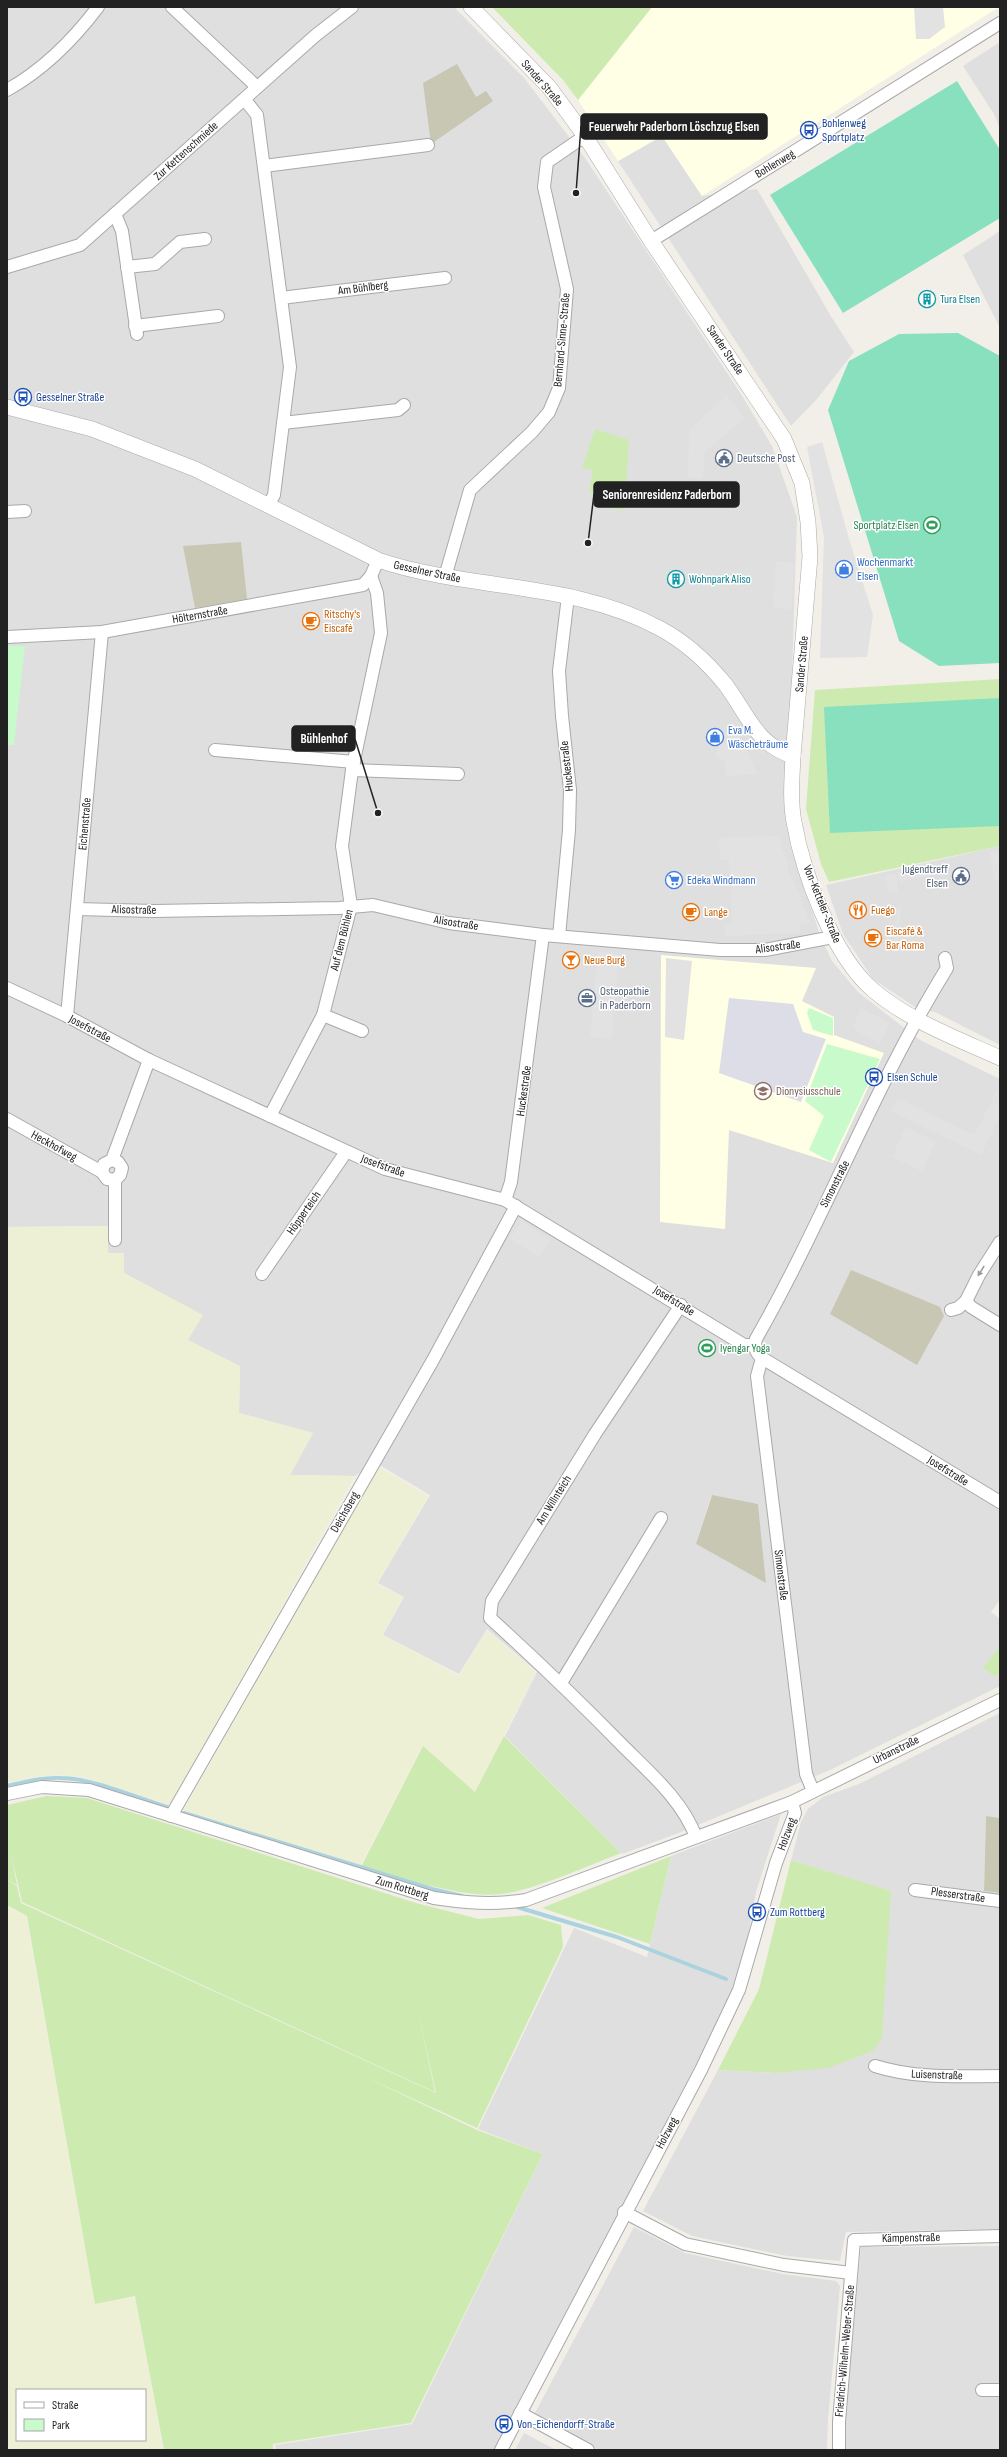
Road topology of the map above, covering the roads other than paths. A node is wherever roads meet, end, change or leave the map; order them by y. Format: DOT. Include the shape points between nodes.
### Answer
graph roads {
  1 [pos="98,7"];
  2 [pos="172,7"];
  3 [pos="352,7"];
  4 [pos="471,7"];
  5 [pos="1000,23"];
  6 [pos="257,88"];
  7 [pos="7,90"];
  8 [pos="245,100"];
  9 [pos="585,136"];
  10 [pos="428,145"];
  11 [pos="264,166"];
  12 [pos="115,214"];
  13 [pos="204,239"];
  14 [pos="651,241"];
  15 [pos="7,267"];
  16 [pos="127,267"];
  17 [pos="446,278"];
  18 [pos="281,298"];
  19 [pos="218,316"];
  20 [pos="404,405"];
  21 [pos="7,407"];
  22 [pos="283,423"];
  23 [pos="268,506"];
  24 [pos="25,511"];
  25 [pos="7,512"];
  26 [pos="378,560"];
  27 [pos="371,576"];
  28 [pos="445,577"];
  29 [pos="568,596"];
  30 [pos="102,632"];
  31 [pos="7,637"];
  32 [pos="215,750"];
  33 [pos="794,756"];
  34 [pos="353,766"];
  35 [pos="458,774"];
  36 [pos="351,906"];
  37 [pos="77,909"];
  38 [pos="543,935"];
  39 [pos="559,936"];
  40 [pos="833,937"];
  41 [pos="945,958"];
  42 [pos="7,988"];
  43 [pos="323,1015"];
  44 [pos="67,1016"];
  45 [pos="916,1019"];
  46 [pos="362,1031"];
  47 [pos="1000,1058"];
  48 [pos="149,1060"];
  49 [pos="270,1116"];
  50 [pos="7,1119"];
  51 [pos="346,1152"];
  52 [pos="112,1160"];
  53 [pos="102,1172"];
  54 [pos="115,1180"];
  55 [pos="505,1200"];
  56 [pos="516,1206"];
  57 [pos="115,1240"];
  58 [pos="1000,1242"];
  59 [pos="262,1274"];
  60 [pos="966,1302"];
  61 [pos="681,1305"];
  62 [pos="951,1310"];
  63 [pos="1000,1325"];
  64 [pos="757,1350"];
  65 [pos="1000,1502"];
  66 [pos="661,1518"];
  67 [pos="561,1683"];
  68 [pos="1000,1700"];
  69 [pos="813,1791"];
  70 [pos="7,1794"];
  71 [pos="792,1802"];
  72 [pos="171,1816"];
  73 [pos="696,1837"];
  74 [pos="915,1890"];
  75 [pos="1000,1901"];
  76 [pos="875,2066"];
  77 [pos="1000,2076"];
  78 [pos="624,2212"];
  79 [pos="1000,2236"];
  80 [pos="851,2272"];
  81 [pos="982,2390"];
  82 [pos="1000,2390"];
  83 [pos="520,2413"];
  84 [pos="501,2450"];
  85 [pos="588,2450"];
  86 [pos="839,2450"];
  1 -- 7 [label="street" via="82,28 30,77"];
  2 -- 6 [label="street"];
  3 -- 6 [label="street, Zur Kettenschmiede" via="316,35"];
  4 -- 9 [label="street, Sander Straße" via="548,87"];
  5 -- 14 [label="street, Bohlenweg"];
  6 -- 8 [label="street, Zur Kettenschmiede"];
  8 -- 11 [label="street" via="257,115"];
  8 -- 12 [label="street, Zur Kettenschmiede"];
  9 -- 14 [label="street, Sander Straße"];
  9 -- 28 [label="street, Bernhard-Sinne-Straße" via="547,162 544,187 567,290 559,388 549,412 532,432 470,490"];
  10 -- 11 [label="street"];
  11 -- 18 [label="street"];
  12 -- 15 [label="street, Zur Kettenschmiede" via="80,245"];
  12 -- 16 [label="street" via="122,231"];
  13 -- 16 [label="street" via="180,242 155,264"];
  14 -- 33 [label="street, Sander Straße" via="784,439 802,483 808,516 810,557"];
  16 -- 19 [label="street" via="136,330"];
  17 -- 18 [label="street, Am Bühlberg"];
  18 -- 22 [label="street" via="290,367"];
  20 -- 22 [label="street" via="398,410"];
  21 -- 23 [label="street, Gesselner Straße" via="92,429 141,447 195,469"];
  22 -- 23 [label="street" via="274,495"];
  23 -- 26 [label="street, Gesselner Straße"];
  24 -- 25 [label="street"];
  26 -- 27 [label="street"];
  26 -- 28 [label="street, Gesselner Straße" via="410,571"];
  27 -- 30 [label="street, Hölternstraße" via="363,585"];
  27 -- 34 [label="street, Auf dem Bühlen" via="377,593 381,633"];
  28 -- 29 [label="street, Gesselner Straße"];
  29 -- 33 [label="street, Gesselner Straße" via="636,617 683,644 704,660 724,684 757,734 775,750"];
  29 -- 39 [label="street, Huckestraße" via="559,671 570,790 569,830"];
  30 -- 31 [label="street, Hölternstraße"];
  30 -- 37 [label="street, Eichenstraße"];
  32 -- 34 [label="street"];
  33 -- 40 [label="street, Von-Ketteler-Straße" via="794,821 811,880"];
  34 -- 35 [label="street"];
  34 -- 36 [label="street, Auf dem Bühlen" via="342,846"];
  36 -- 37 [label="street, Alisostraße" via="154,911"];
  36 -- 38 [label="street, Alisostraße" via="373,905 449,923"];
  36 -- 43 [label="street, Auf dem Bühlen"];
  37 -- 44 [label="street, Eichenstraße"];
  38 -- 39 [label="street, Alisostraße"];
  38 -- 55 [label="street, Huckestraße" via="512,1182"];
  39 -- 40 [label="street, Alisostraße" via="720,950 765,950"];
  40 -- 45 [label="street, Von-Ketteler-Straße" via="851,965 869,986"];
  41 -- 45 [label="street" via="947,968"];
  42 -- 44 [label="street, Josefstraße"];
  43 -- 46 [label="street"];
  43 -- 49 [label="street, Auf dem Bühlen"];
  44 -- 48 [label="street, Josefstraße"];
  45 -- 47 [label="street, Von-Ketteler-Straße"];
  45 -- 64 [label="street, Simonstraße" via="756,1339"];
  48 -- 49 [label="street, Josefstraße"];
  48 -- 52 [label="street"];
  49 -- 51 [label="street, Josefstraße"];
  50 -- 53 [label="street, Heckhofweg"];
  51 -- 55 [label="street, Josefstraße" via="386,1169"];
  51 -- 59 [label="street, Höpperteich"];
  52 -- 53 [label="street" via="104,1164"];
  52 -- 54 [label="street" via="118,1162 122,1168"];
  53 -- 54 [label="street, Heckhofweg" via="107,1179"];
  54 -- 57 [label="street"];
  55 -- 56 [label="street, Josefstraße"];
  56 -- 61 [label="street, Josefstraße"];
  56 -- 72 [label="street, Deichsberg" via="432,1360"];
  58 -- 60 [label="street, one-way" via="979,1275"];
  60 -- 62 [label="street"];
  60 -- 63 [label="street"];
  61 -- 64 [label="street, Josefstraße"];
  61 -- 67 [label="street, Am Willnteich" via="595,1434 492,1601 490,1618"];
  64 -- 65 [label="street, Josefstraße"];
  64 -- 69 [label="street, Simonstraße" via="757,1376 806,1774"];
  66 -- 67 [label="street"];
  67 -- 73 [label="street, Am Willnteich" via="671,1795 690,1822"];
  68 -- 69 [label="street, Urbanstraße"];
  69 -- 71 [label="street, Urbanstraße"];
  70 -- 72 [label="street, Zum Rottberg" via="42,1787 89,1790"];
  71 -- 73 [label="street, Zum Rottberg"];
  71 -- 78 [label="street, Holzweg" via="795,1813 776,1863 739,1990 700,2070"];
  72 -- 73 [label="street, Zum Rottberg" via="434,1898 468,1903 501,1904 526,1900"];
  74 -- 75 [label="street, Plesserstraße"];
  76 -- 77 [label="street, Luisenstraße" via="897,2073 937,2077"];
  78 -- 80 [label="street, Friedrich-Wilhelm-Weber-Straße" via="685,2244 784,2265"];
  78 -- 83 [label="street, Holzweg"];
  79 -- 80 [label="street, Kämpenstraße" via="854,2240"];
  80 -- 86 [label="street, Friedrich-Wilhelm-Weber-Straße"];
  81 -- 82 [label="street"];
  83 -- 84 [label="street, Holzweg"];
  83 -- 85 [label="street"];
}
